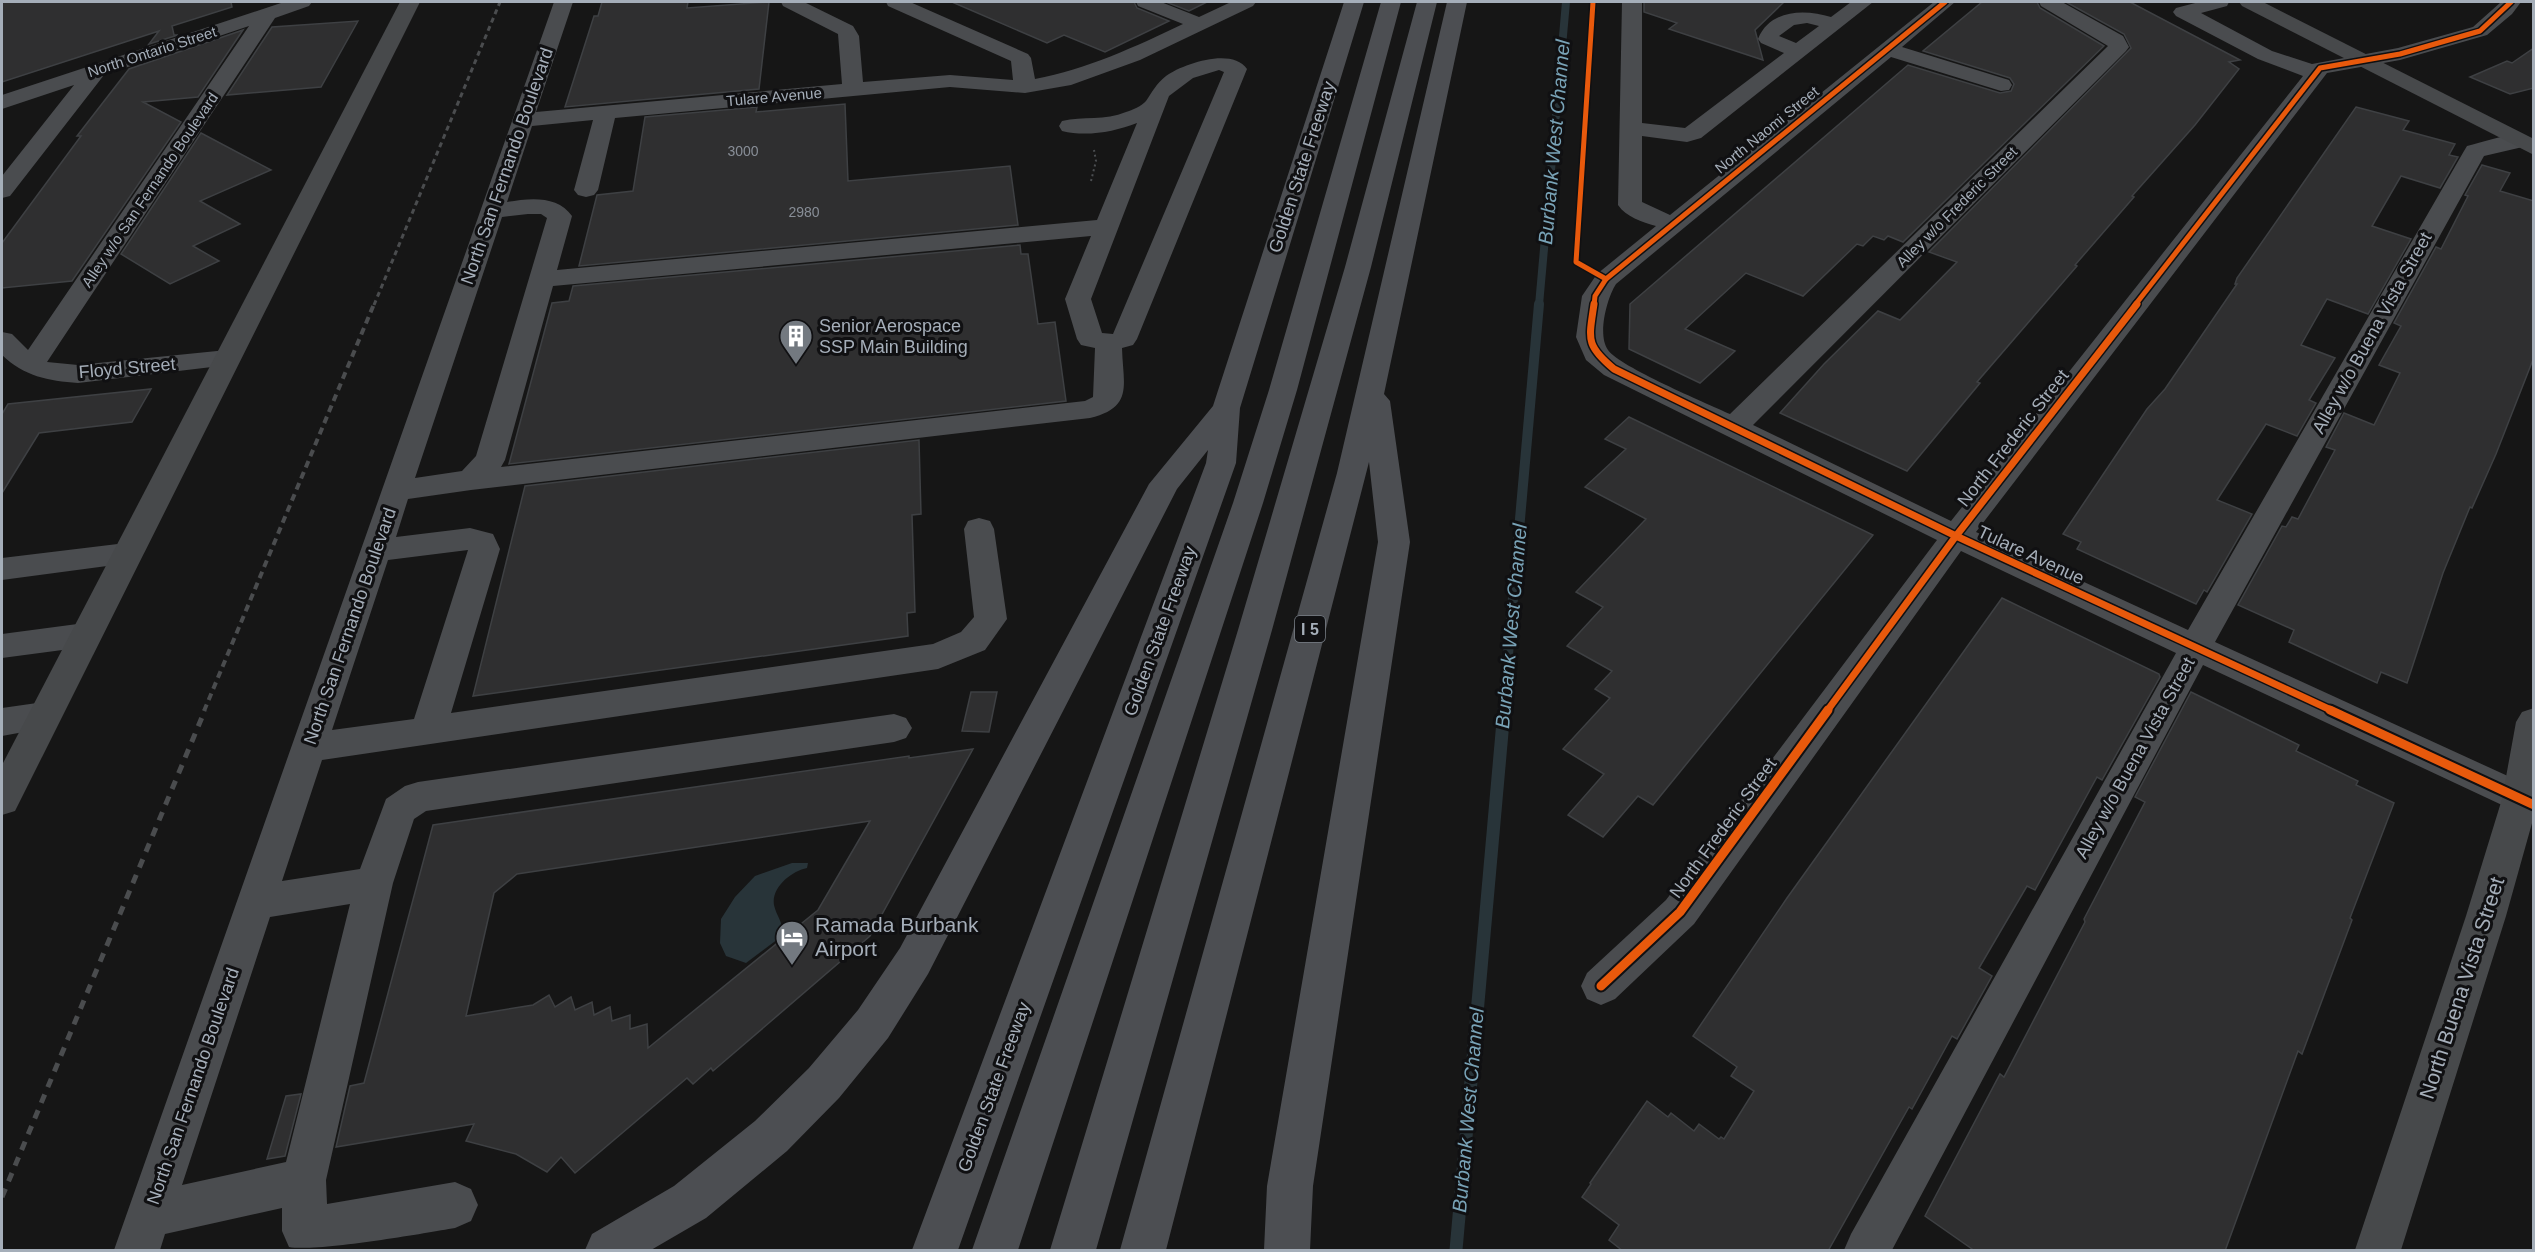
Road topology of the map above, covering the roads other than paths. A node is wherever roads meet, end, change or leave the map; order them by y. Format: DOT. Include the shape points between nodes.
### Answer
graph roads {
  1 [pos="302,2"];
  2 [pos="410,2"];
  3 [pos="563,2"];
  4 [pos="790,2"];
  5 [pos="894,2"];
  6 [pos="1145,2"];
  7 [pos="1246,2"];
  8 [pos="1354,2"];
  9 [pos="1391,2"];
  10 [pos="1427,2"];
  11 [pos="1457,2"];
  12 [pos="1632,2"];
  13 [pos="1863,2"];
  14 [pos="1945,2"];
  15 [pos="2048,2"];
  16 [pos="2220,2"];
  17 [pos="2249,2"];
  18 [pos="2511,2"];
  19 [pos="268,13"];
  20 [pos="1839,20"];
  21 [pos="1200,24"];
  22 [pos="1895,42"];
  23 [pos="1795,56"];
  24 [pos="2364,61"];
  25 [pos="98,69"];
  26 [pos="2316,74"];
  27 [pos="1850,79"];
  28 [pos="2001,85"];
  29 [pos="1025,87"];
  30 [pos="853,90"];
  31 [pos="2,102"];
  32 [pos="1154,107"];
  33 [pos="606,112"];
  34 [pos="523,120"];
  35 [pos="1631,128"];
  36 [pos="2526,144"];
  37 [pos="35,149"];
  38 [pos="6,150"];
  39 [pos="1127,172"];
  40 [pos="586,190"];
  41 [pos="2,191"];
  42 [pos="492,211"];
  43 [pos="1673,224"];
  44 [pos="1106,227"];
  45 [pos="542,279"];
  46 [pos="1606,279"];
  47 [pos="2,340"];
  48 [pos="1108,343"];
  49 [pos="227,358"];
  50 [pos="30,366"];
  51 [pos="1373,375"];
  52 [pos="2,377"];
  53 [pos="1226,408"];
  54 [pos="1734,428"];
  55 [pos="471,480"];
  56 [pos="396,491"];
  57 [pos="979,530"];
  58 [pos="1956,536"];
  59 [pos="376,550"];
  60 [pos="126,554"];
  61 [pos="2,569"];
  62 [pos="86,635"];
  63 [pos="2,646"];
  64 [pos="2195,648"];
  65 [pos="44,717"];
  66 [pos="2,722"];
  67 [pos="2534,722"];
  68 [pos="894,728"];
  69 [pos="428,730"];
  70 [pos="309,748"];
  71 [pos="2,800"];
  72 [pos="2527,802"];
  73 [pos="374,883"];
  74 [pos="255,903"];
  75 [pos="1600,986"];
  76 [pos="304,1180"];
  77 [pos="455,1205"];
  78 [pos="143,1233"];
  79 [pos="608,1251"];
  80 [pos="935,1251"];
  81 [pos="995,1251"];
  82 [pos="1073,1251"];
  83 [pos="1143,1251"];
  84 [pos="1287,1251"];
  85 [pos="1867,1251"];
  86 [pos="2378,1251"];
  1 -- 19 [label="street, North Ontario Street"];
  2 -- 49 [label="main road"];
  3 -- 34 [label="street, North San Fernando Boulevard"];
  4 -- 30 [label="street" via="846,30"];
  5 -- 29 [label="street" via="1021,58"];
  6 -- 21 [label="street"];
  7 -- 21 [label="street, Tulare Avenue"];
  8 -- 53 [label="highway, Golden State Freeway"];
  9 -- 81 [label="highway" via="1248,503"];
  10 -- 82 [label="highway" via="1359,267"];
  11 -- 51 [label="highway, I 5"];
  12 -- 35 [label="street"];
  13 -- 20 [label="street"];
  14 -- 22 [label="street, North Naomi Street"];
  15 -- 54 [label="street, Alley w/o Frederic Street" via="2116,40 2119,47"];
  16 -- 26 [label="street" via="2183,12 2265,55"];
  17 -- 24 [label="main road"];
  18 -- 24 [label="street" via="2480,32"];
  19 -- 25 [label="street, North Ontario Street"];
  19 -- 50 [label="street, Alley w/o San Fernando Boulevard"];
  20 -- 22 [label="street" via="1872,26"];
  20 -- 23 [label="street"];
  20 -- 23 [label="street" via="1799,16 1769,35 1768,39"];
  21 -- 29 [label="street, Tulare Avenue" via="1133,56 1063,80"];
  22 -- 27 [label="street, North Naomi Street"];
  22 -- 28 [label="street"];
  23 -- 27 [label="street"];
  23 -- 35 [label="street" via="1694,133"];
  24 -- 26 [label="street" via="2320,68"];
  24 -- 36 [label="main road"];
  25 -- 31 [label="street, North Ontario Street"];
  25 -- 37 [label="street"];
  26 -- 58 [label="street, North Frederic Street"];
  27 -- 43 [label="street, North Naomi Street"];
  29 -- 30 [label="street, Tulare Avenue" via="950,81"];
  30 -- 33 [label="street, Tulare Avenue"];
  32 -- 39 [label="street"];
  32 -- 39 [label="street" via="1102,127 1070,126 1082,138 1101,147"];
  32 -- 48 [label="street" via="1169,82 1186,73 1220,64 1236,69 1124,339"];
  33 -- 34 [label="street, Tulare Avenue"];
  33 -- 40 [label="street"];
  34 -- 42 [label="street, North San Fernando Boulevard"];
  35 -- 43 [label="street" via="1630,205"];
  36 -- 64 [label="street, Alley w/o Buena Vista Street" via="2475,151"];
  37 -- 38 [label="street"];
  37 -- 41 [label="street"];
  39 -- 44 [label="street"];
  42 -- 45 [label="street" via="547,207 560,216"];
  42 -- 56 [label="street, North San Fernando Boulevard"];
  43 -- 46 [label="street, North Naomi Street"];
  44 -- 45 [label="street"];
  44 -- 48 [label="street" via="1078,299 1090,339"];
  45 -- 55 [label="street" via="490,460"];
  46 -- 54 [label="street, Tulare Avenue" via="1593,303 1589,338 1596,354 1614,369"];
  47 -- 50 [label="street, Floyd Street"];
  48 -- 55 [label="street" via="1106,402 1090,409"];
  49 -- 50 [label="street, Floyd Street" via="78,374"];
  49 -- 60 [label="main road"];
  50 -- 52 [label="street"];
  51 -- 83 [label="highway, I 5" via="1349,484"];
  51 -- 84 [label="highway" via="1394,542 1290,1186"];
  53 -- 79 [label="highway" via="1164,484 914,961 873,1024 824,1083 771,1136 690,1202"];
  53 -- 80 [label="highway, Golden State Freeway" via="1221,463"];
  54 -- 58 [label="street, Tulare Avenue"];
  55 -- 56 [label="street"];
  56 -- 59 [label="street, North San Fernando Boulevard"];
  57 -- 69 [label="street" via="991,619 973,641 938,656"];
  58 -- 64 [label="street, Tulare Avenue"];
  58 -- 75 [label="street, North Frederic Street" via="1680,912"];
  59 -- 69 [label="street" via="470,539 482,542 484,549"];
  59 -- 70 [label="street, North San Fernando Boulevard"];
  60 -- 61 [label="street"];
  60 -- 62 [label="main road"];
  62 -- 63 [label="street"];
  62 -- 65 [label="main road"];
  64 -- 72 [label="street, Tulare Avenue"];
  64 -- 85 [label="street, Alley w/o Buena Vista Street"];
  65 -- 66 [label="street"];
  65 -- 71 [label="main road"];
  67 -- 72 [label="main road, North Buena Vista Street"];
  68 -- 73 [label="street" via="418,797 399,810"];
  69 -- 70 [label="street"];
  70 -- 74 [label="street, North San Fernando Boulevard"];
  72 -- 86 [label="main road, North Buena Vista Street"];
  73 -- 74 [label="street"];
  73 -- 76 [label="street"];
  74 -- 78 [label="street, North San Fernando Boulevard"];
  76 -- 77 [label="street" via="305,1231"];
  76 -- 78 [label="street"];
}
